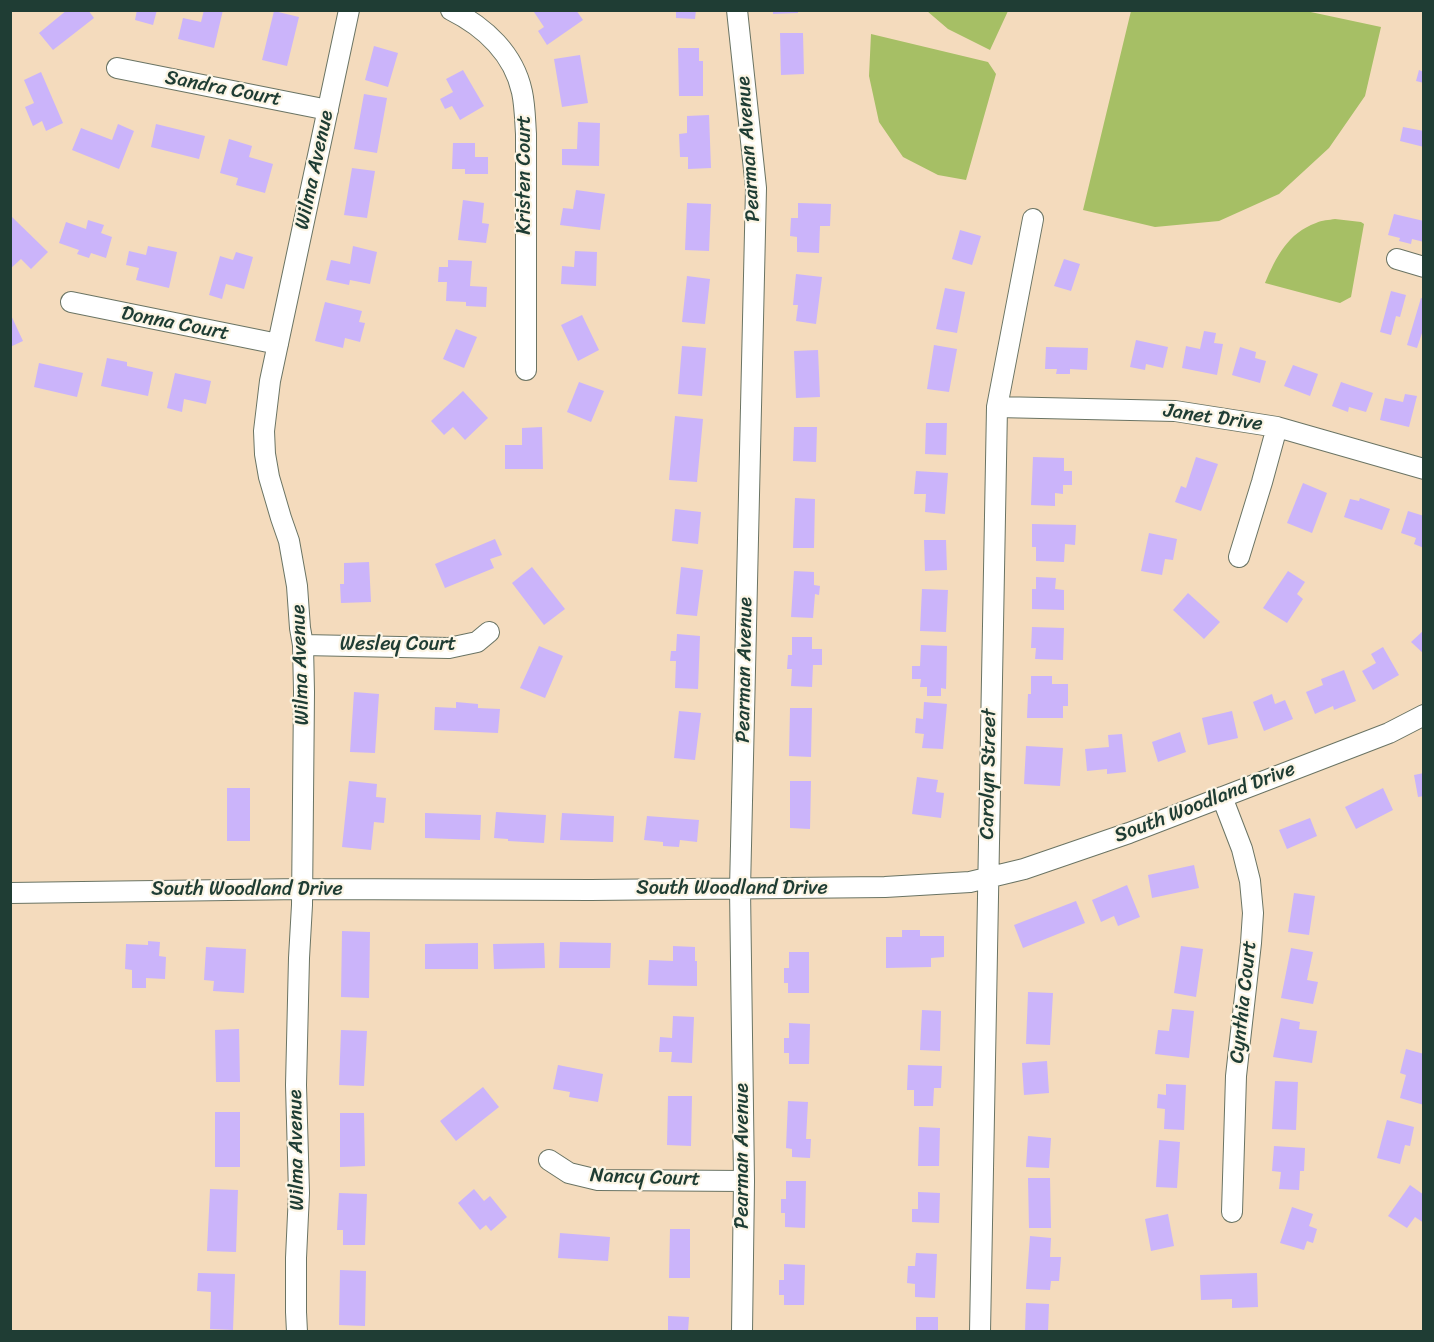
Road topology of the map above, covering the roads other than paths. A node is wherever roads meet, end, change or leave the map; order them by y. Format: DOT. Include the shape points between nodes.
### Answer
graph roads {
  1 [pos="349,10"];
  2 [pos="451,10"];
  3 [pos="737,10"];
  4 [pos="117,68"];
  5 [pos="328,110"];
  6 [pos="1033,219"];
  7 [pos="1397,259"];
  8 [pos="1424,267"];
  9 [pos="72,302"];
  10 [pos="278,344"];
  11 [pos="526,370"];
  12 [pos="997,407"];
  13 [pos="1277,427"];
  14 [pos="1424,469"];
  15 [pos="1239,557"];
  16 [pos="489,632"];
  17 [pos="303,645"];
  18 [pos="1424,715"];
  19 [pos="1222,797"];
  20 [pos="987,879"];
  21 [pos="740,889"];
  22 [pos="302,890"];
  23 [pos="10,893"];
  24 [pos="549,1160"];
  25 [pos="744,1181"];
  26 [pos="1232,1212"];
  27 [pos="297,1332"];
  28 [pos="742,1332"];
  29 [pos="980,1332"];
  1 -- 5 [label="street, Wilma Avenue"];
  2 -- 11 [label="street, Kristen Court" via="490,36 509,61 522,90 526,134"];
  3 -- 21 [label="street, Pearman Avenue" via="756,188"];
  4 -- 5 [label="street, Sandra Court"];
  5 -- 10 [label="street, Wilma Avenue"];
  6 -- 12 [label="street, Carolyn Street"];
  7 -- 8 [label="street"];
  9 -- 10 [label="street, Donna Court"];
  10 -- 17 [label="street, Wilma Avenue" via="266,404 265,454 289,541"];
  12 -- 13 [label="street, Janet Drive" via="1175,411"];
  12 -- 20 [label="street, Carolyn Street"];
  13 -- 14 [label="street, Janet Drive"];
  13 -- 15 [label="street"];
  16 -- 17 [label="street, Wesley Court" via="477,642 449,648"];
  17 -- 22 [label="street, Wilma Avenue"];
  18 -- 19 [label="street, South Woodland Drive" via="1389,733"];
  19 -- 20 [label="street, South Woodland Drive" via="1129,833"];
  19 -- 26 [label="street, Cynthia Court" via="1242,849 1253,913 1236,1076"];
  20 -- 21 [label="street, South Woodland Drive" via="941,885"];
  20 -- 29 [label="street, Carolyn Street"];
  21 -- 22 [label="street, South Woodland Drive"];
  21 -- 25 [label="street, Pearman Avenue"];
  22 -- 23 [label="street, South Woodland Drive"];
  22 -- 27 [label="street, Wilma Avenue" via="296,1085"];
  24 -- 25 [label="street, Nancy Court" via="569,1173 598,1180"];
  25 -- 28 [label="street, Pearman Avenue"];
}
